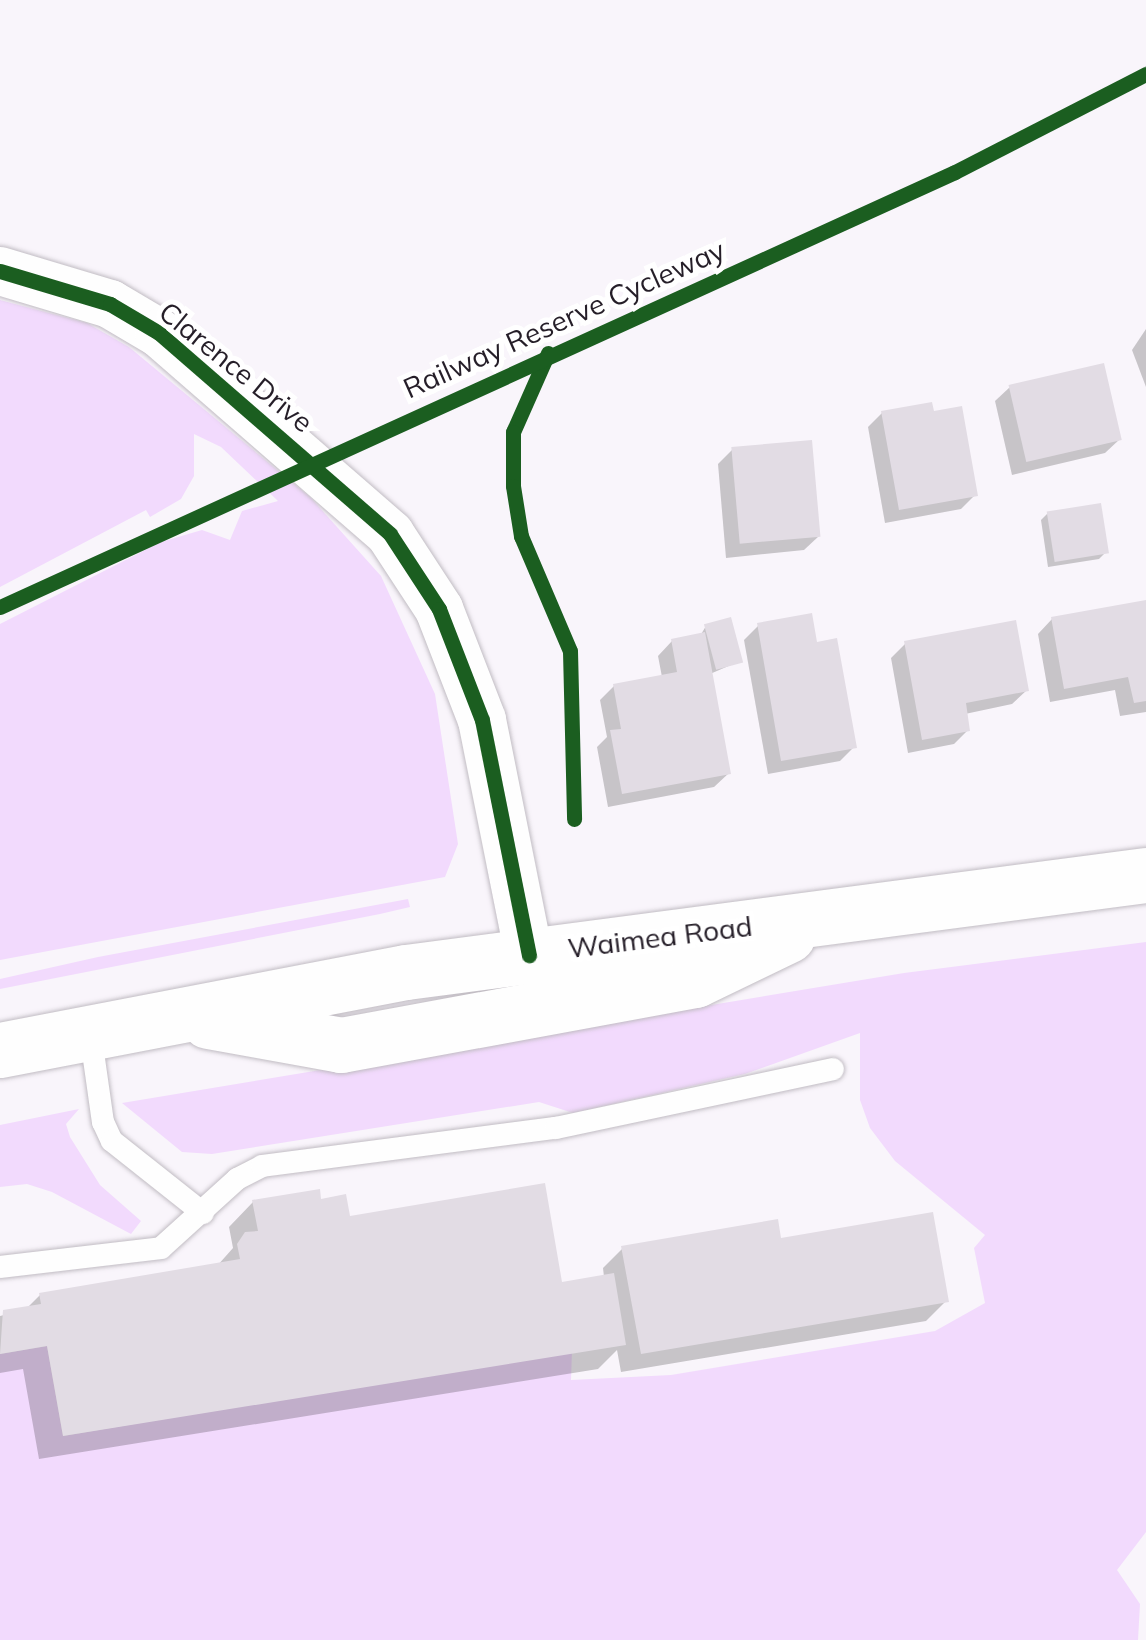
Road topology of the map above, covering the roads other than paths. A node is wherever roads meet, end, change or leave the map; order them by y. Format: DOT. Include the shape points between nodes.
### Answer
graph roads {
  1 [pos="0,271"];
  2 [pos="1146,875"];
  3 [pos="827,916"];
  4 [pos="529,955"];
  5 [pos="175,1016"];
  6 [pos="90,1031"];
  7 [pos="0,1050"];
  8 [pos="833,1068"];
  9 [pos="202,1212"];
  10 [pos="0,1267"];
  1 -- 4 [label="street, Clarence Drive" via="110,304 159,333 390,534 439,608 477,704 515,861"];
  2 -- 3 [label="main road, Waimea Road"];
  3 -- 4 [label="main road, Waimea Road"];
  3 -- 5 [label="main road" via="695,980 341,1044"];
  4 -- 5 [label="main road, Waimea Road"];
  5 -- 6 [label="main road, Waimea Road"];
  6 -- 7 [label="main road, Waimea Road"];
  6 -- 9 [label="lane" via="103,1122 112,1141"];
  8 -- 9 [label="lane" via="556,1128 262,1166"];
  9 -- 10 [label="lane" via="161,1248"];
}
